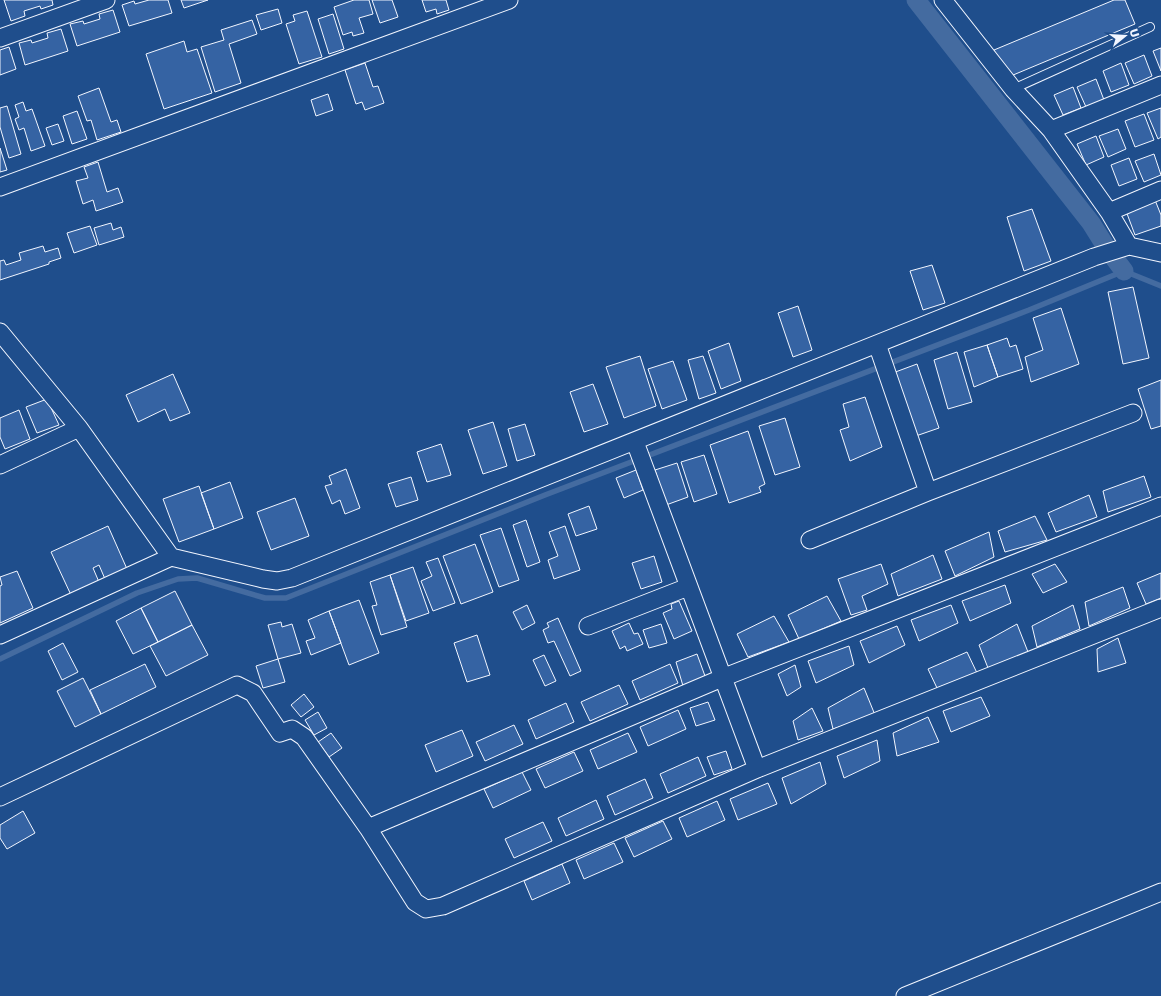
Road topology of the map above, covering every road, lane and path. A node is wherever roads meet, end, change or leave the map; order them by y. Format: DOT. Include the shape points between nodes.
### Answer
graph roads {
  1 [pos="106,0"];
  2 [pos="509,0"];
  3 [pos="943,0"];
  4 [pos="1150,27"];
  5 [pos="0,38"];
  6 [pos="1161,85"];
  7 [pos="1014,89"];
  8 [pos="1051,130"];
  9 [pos="0,187"];
  10 [pos="1161,190"];
  11 [pos="1109,212"];
  12 [pos="1123,248"];
  13 [pos="1161,253"];
  14 [pos="0,332"];
  15 [pos="880,354"];
  16 [pos="1133,412"];
  17 [pos="79,428"];
  18 [pos="639,453"];
  19 [pos="0,465"];
  20 [pos="928,492"];
  21 [pos="1161,506"];
  22 [pos="810,540"];
  23 [pos="171,557"];
  24 [pos="688,587"];
  25 [pos="1161,608"];
  26 [pos="588,626"];
  27 [pos="0,635"];
  28 [pos="722,678"];
  29 [pos="757,769"];
  30 [pos="0,797"];
  31 [pos="368,828"];
  32 [pos="1161,892"];
  33 [pos="904,996"];
  1 -- 5 [label="street"];
  2 -- 9 [label="street"];
  3 -- 7 [label="street"];
  4 -- 7 [label="lane"];
  6 -- 8 [label="street"];
  7 -- 8 [label="street"];
  8 -- 11 [label="street"];
  10 -- 11 [label="street"];
  11 -- 12 [label="street"];
  12 -- 13 [label="street"];
  12 -- 15 [label="street" via="1094,257"];
  14 -- 17 [label="street"];
  15 -- 18 [label="street"];
  15 -- 20 [label="street"];
  16 -- 20 [label="street"];
  17 -- 19 [label="street"];
  17 -- 23 [label="street"];
  18 -- 23 [label="street" via="292,578 277,581 263,579"];
  18 -- 24 [label="street"];
  20 -- 22 [label="street"];
  21 -- 28 [label="street"];
  23 -- 27 [label="street"];
  24 -- 26 [label="street"];
  24 -- 28 [label="street"];
  25 -- 29 [label="street"];
  28 -- 29 [label="street"];
  28 -- 31 [label="street"];
  29 -- 31 [label="street" via="443,906 426,909 414,902"];
  30 -- 31 [label="street" via="237,685 252,693 280,733 292,729 304,737"];
  32 -- 33 [label="street"];
}
